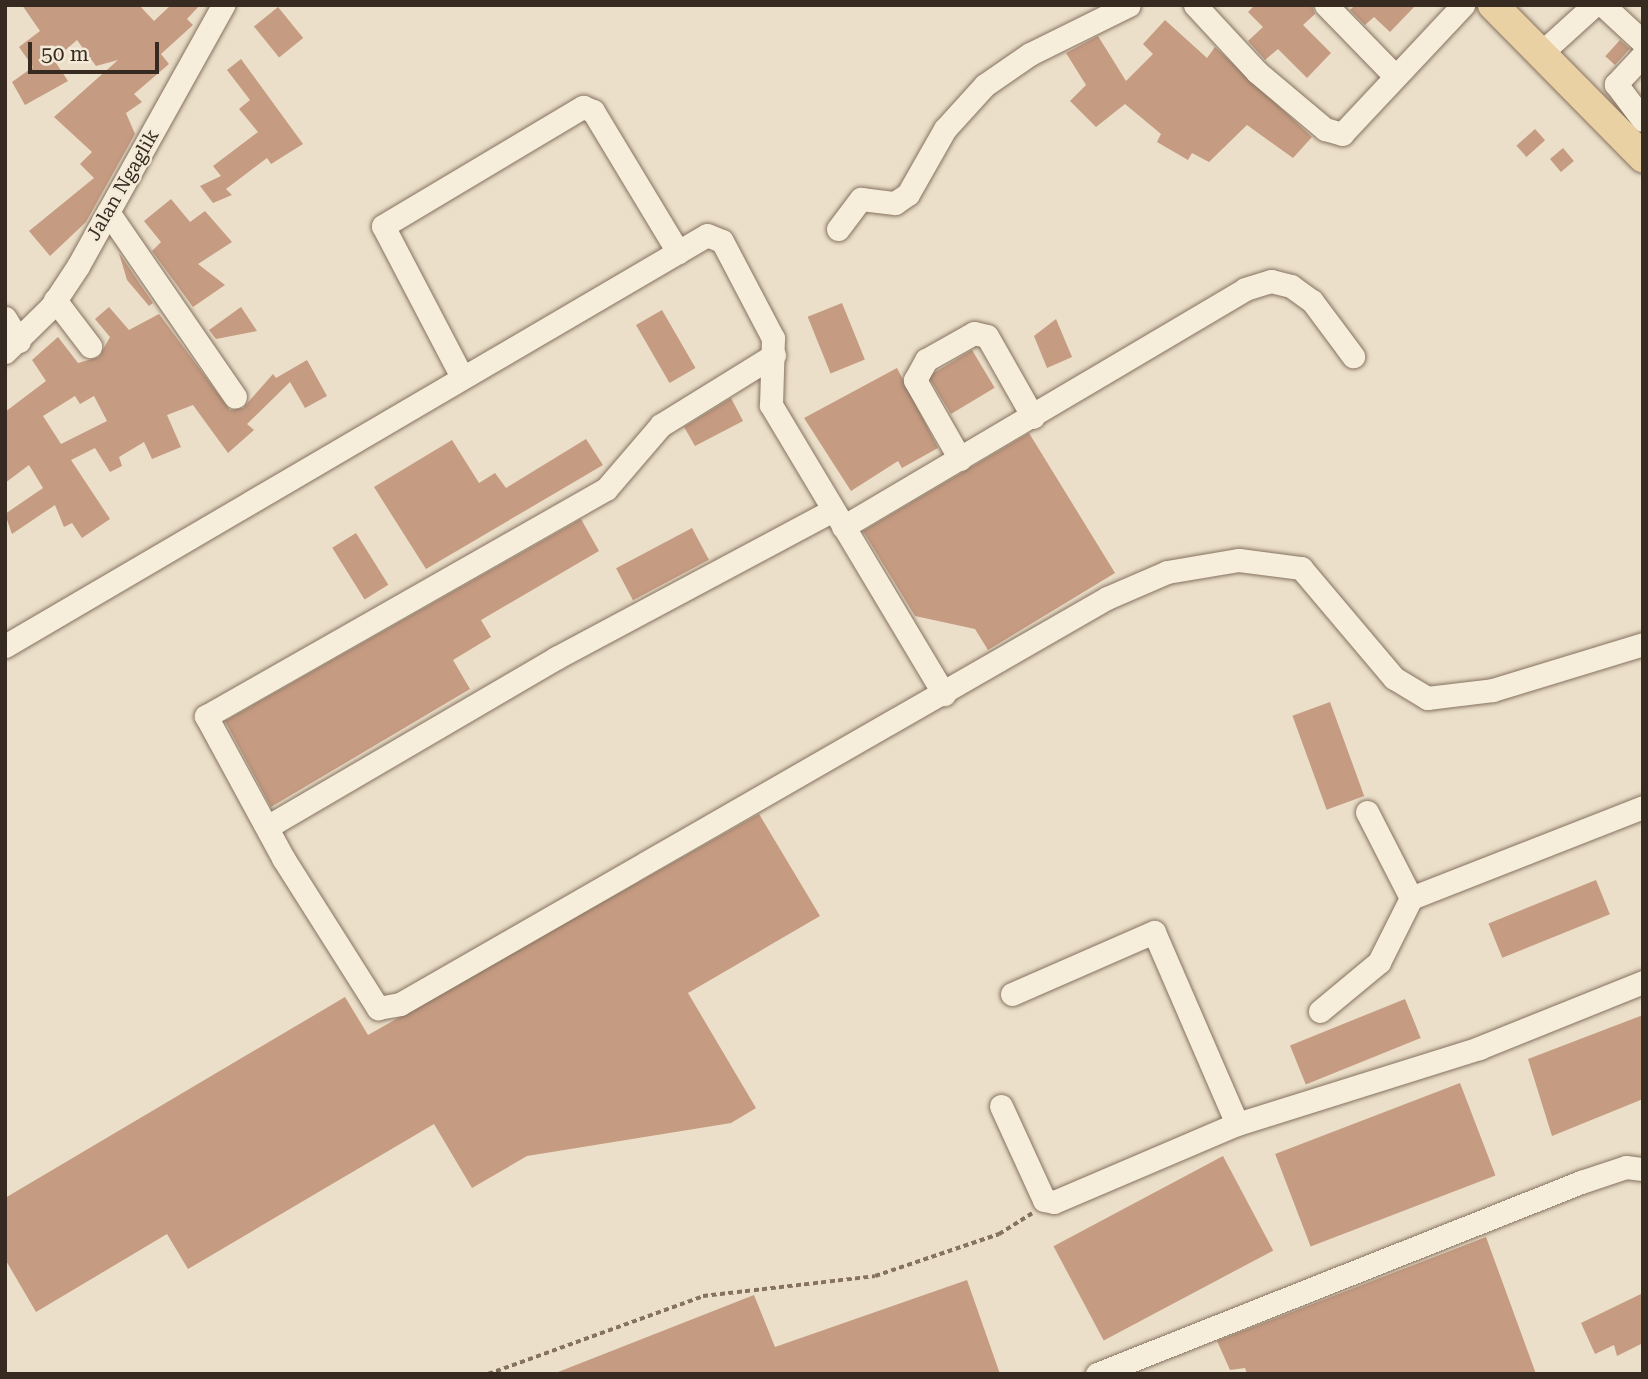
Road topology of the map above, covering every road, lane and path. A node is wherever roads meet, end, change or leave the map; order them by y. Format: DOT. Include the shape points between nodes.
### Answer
graph roads {
  1 [pos="223,5"];
  2 [pos="1129,5"];
  3 [pos="1195,5"];
  4 [pos="1326,5"];
  5 [pos="1463,5"];
  6 [pos="1493,5"];
  7 [pos="1594,5"];
  8 [pos="1603,5"];
  9 [pos="1643,42"];
  10 [pos="1540,54"];
  11 [pos="1643,55"];
  12 [pos="1394,75"];
  13 [pos="1643,120"];
  14 [pos="1643,157"];
  15 [pos="108,212"];
  16 [pos="838,229"];
  17 [pos="678,252"];
  18 [pos="55,300"];
  19 [pos="5,318"];
  20 [pos="12,346"];
  21 [pos="90,346"];
  22 [pos="774,355"];
  23 [pos="1353,356"];
  24 [pos="462,377"];
  25 [pos="235,397"];
  26 [pos="1033,416"];
  27 [pos="960,458"];
  28 [pos="838,518"];
  29 [pos="1643,644"];
  30 [pos="5,646"];
  31 [pos="944,694"];
  32 [pos="1643,807"];
  33 [pos="1367,812"];
  34 [pos="267,827"];
  35 [pos="1411,898"];
  36 [pos="1643,982"];
  37 [pos="1012,993"];
  38 [pos="1320,1010"];
  39 [pos="1001,1106"];
  40 [pos="1237,1124"];
  41 [pos="1643,1169"];
  42 [pos="1044,1200"];
  43 [pos="488,1374"];
  44 [pos="1097,1374"];
  1 -- 15 [label="street, Jalan Ngaglik"];
  2 -- 16 [label="street" via="1006,69 958,110 908,194 895,203 861,199"];
  3 -- 12 [label="street" via="1257,72 1333,134 1351,130"];
  4 -- 12 [label="street"];
  5 -- 12 [label="street"];
  6 -- 10 [label="main road"];
  7 -- 10 [label="street"];
  8 -- 9 [label="street"];
  10 -- 14 [label="main road"];
  11 -- 13 [label="street" via="1616,88"];
  15 -- 18 [label="street, Jalan Ngaglik"];
  15 -- 25 [label="street"];
  17 -- 22 [label="street" via="707,235 722,242 773,338"];
  17 -- 24 [label="street"];
  17 -- 24 [label="street" via="593,111 583,107 383,226"];
  18 -- 20 [label="street, Jalan Ngaglik"];
  18 -- 21 [label="street"];
  19 -- 20 [label="street"];
  22 -- 28 [label="street" via="771,405"];
  22 -- 34 [label="street" via="661,425 606,489 209,713 205,719"];
  23 -- 26 [label="street" via="1312,302 1271,281 1221,297"];
  24 -- 30 [label="street" via="272,495"];
  26 -- 27 [label="street"];
  26 -- 27 [label="street" via="987,336 974,333 926,360 915,380"];
  27 -- 28 [label="street"];
  28 -- 31 [label="street"];
  28 -- 34 [label="street" via="556,658"];
  29 -- 31 [label="street" via="1493,690 1427,698 1394,678 1306,572 1239,560 1167,572 1107,598"];
  31 -- 34 [label="street" via="389,1007 378,1008 368,997"];
  32 -- 35 [label="street"];
  33 -- 35 [label="street"];
  35 -- 38 [label="street" via="1379,962"];
  36 -- 40 [label="street" via="1479,1048"];
  37 -- 40 [label="street" via="1154,932"];
  39 -- 42 [label="street"];
  40 -- 42 [label="street" via="1054,1202"];
  41 -- 44 [label="street" via="1626,1167 1581,1182"];
  42 -- 43 [label="path" via="1013,1228 875,1276 703,1296"];
}
